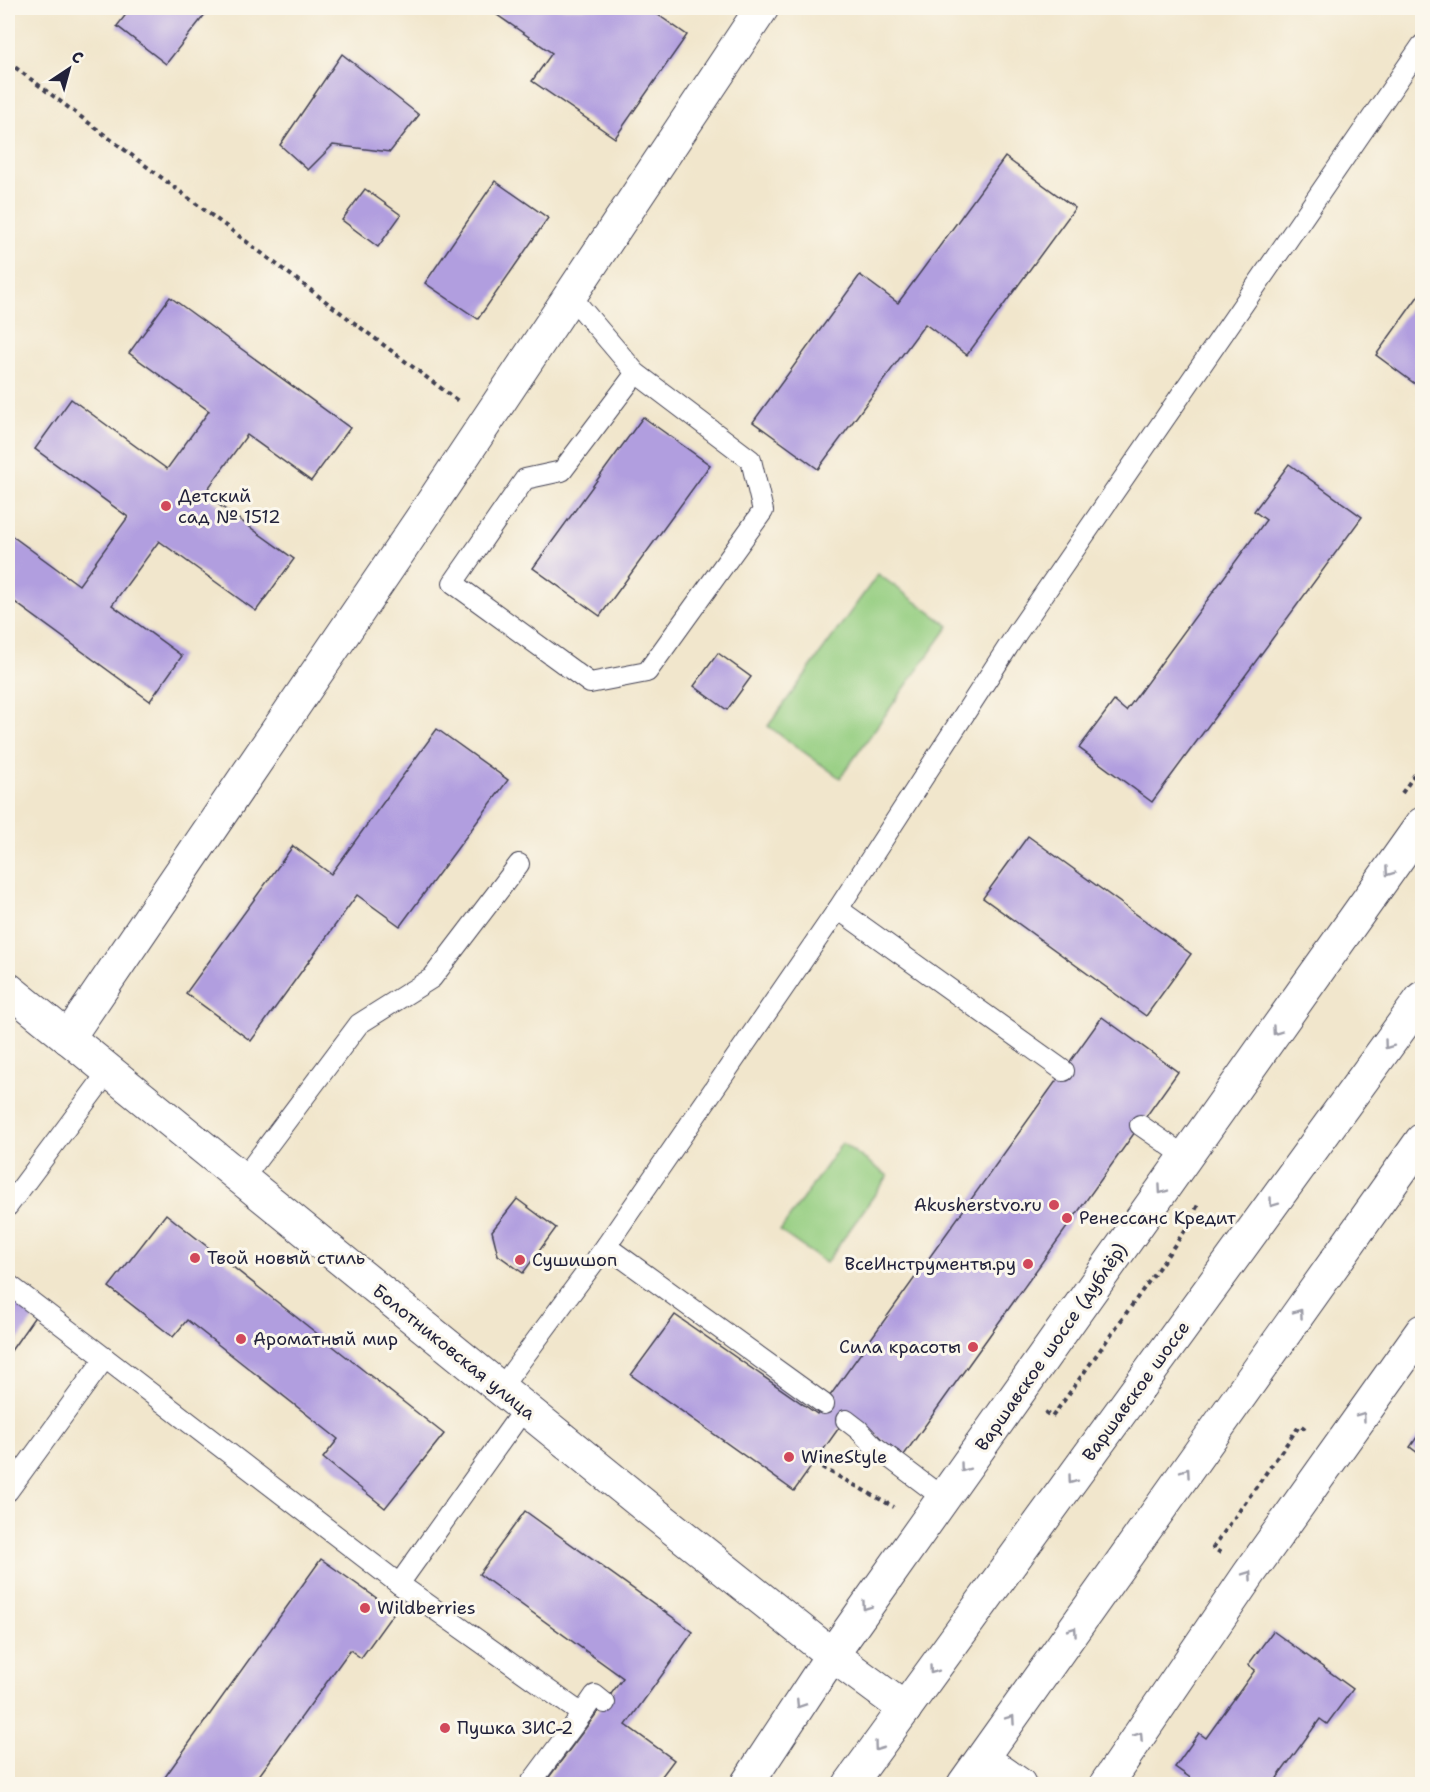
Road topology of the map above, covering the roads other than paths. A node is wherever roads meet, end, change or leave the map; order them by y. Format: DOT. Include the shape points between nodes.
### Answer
graph roads {
  1 [pos="762,8"];
  2 [pos="1422,45"];
  3 [pos="569,294"];
  4 [pos="636,373"];
  5 [pos="1422,825"];
  6 [pos="519,864"];
  7 [pos="838,909"];
  8 [pos="8,989"];
  9 [pos="1422,998"];
  10 [pos="68,1038"];
  11 [pos="108,1071"];
  12 [pos="1064,1071"];
  13 [pos="1140,1125"];
  14 [pos="1422,1140"];
  15 [pos="1186,1157"];
  16 [pos="242,1180"];
  17 [pos="8,1206"];
  18 [pos="606,1246"];
  19 [pos="8,1284"];
  20 [pos="1422,1331"];
  21 [pos="105,1358"];
  22 [pos="512,1399"];
  23 [pos="824,1404"];
  24 [pos="846,1420"];
  25 [pos="8,1491"];
  26 [pos="943,1498"];
  27 [pos="399,1584"];
  28 [pos="832,1655"];
  29 [pos="604,1702"];
  30 [pos="905,1709"];
  31 [pos="582,1714"];
  32 [pos="983,1759"];
  33 [pos="530,1785"];
  34 [pos="747,1785"];
  35 [pos="850,1785"];
  36 [pos="964,1785"];
  37 [pos="1019,1785"];
  38 [pos="1106,1785"];
  1 -- 3 [label="street"];
  2 -- 7 [label="lane" via="1017,633"];
  3 -- 4 [label="lane"];
  3 -- 10 [label="street"];
  4 -- 4 [label="lane" via="751,460 763,511 647,672 591,683 453,583 525,479 562,471"];
  5 -- 15 [label="street, Варшавское шоссе (дублёр), one-way"];
  6 -- 16 [label="lane" via="432,978 359,1024"];
  7 -- 12 [label="lane"];
  7 -- 18 [label="lane"];
  8 -- 10 [label="street, Болотниковская улица"];
  9 -- 30 [label="street, Варшавское шоссе, one-way"];
  10 -- 11 [label="street, Болотниковская улица"];
  11 -- 16 [label="street, Болотниковская улица"];
  11 -- 17 [label="lane"];
  13 -- 15 [label="lane"];
  32 -- 14 [label="street, one-way"];
  15 -- 26 [label="street, Варшавское шоссе (дублёр), one-way"];
  16 -- 22 [label="street, Болотниковская улица"];
  18 -- 22 [label="lane"];
  18 -- 23 [label="lane"];
  19 -- 21 [label="lane"];
  38 -- 20 [label="street, one-way" via="1249,1574"];
  21 -- 25 [label="lane"];
  21 -- 27 [label="lane"];
  22 -- 27 [label="lane"];
  22 -- 28 [label="street, Болотниковская улица"];
  24 -- 26 [label="lane"];
  26 -- 28 [label="street, Варшавское шоссе (дублёр), one-way"];
  27 -- 31 [label="lane"];
  28 -- 30 [label="street, Болотниковская улица"];
  28 -- 34 [label="street, Варшавское шоссе (дублёр), one-way"];
  29 -- 31 [label="lane" via="595,1695"];
  30 -- 35 [label="street, Варшавское шоссе, one-way"];
  31 -- 33 [label="lane"];
  32 -- 36 [label="street"];
  32 -- 37 [label="street"];
}
